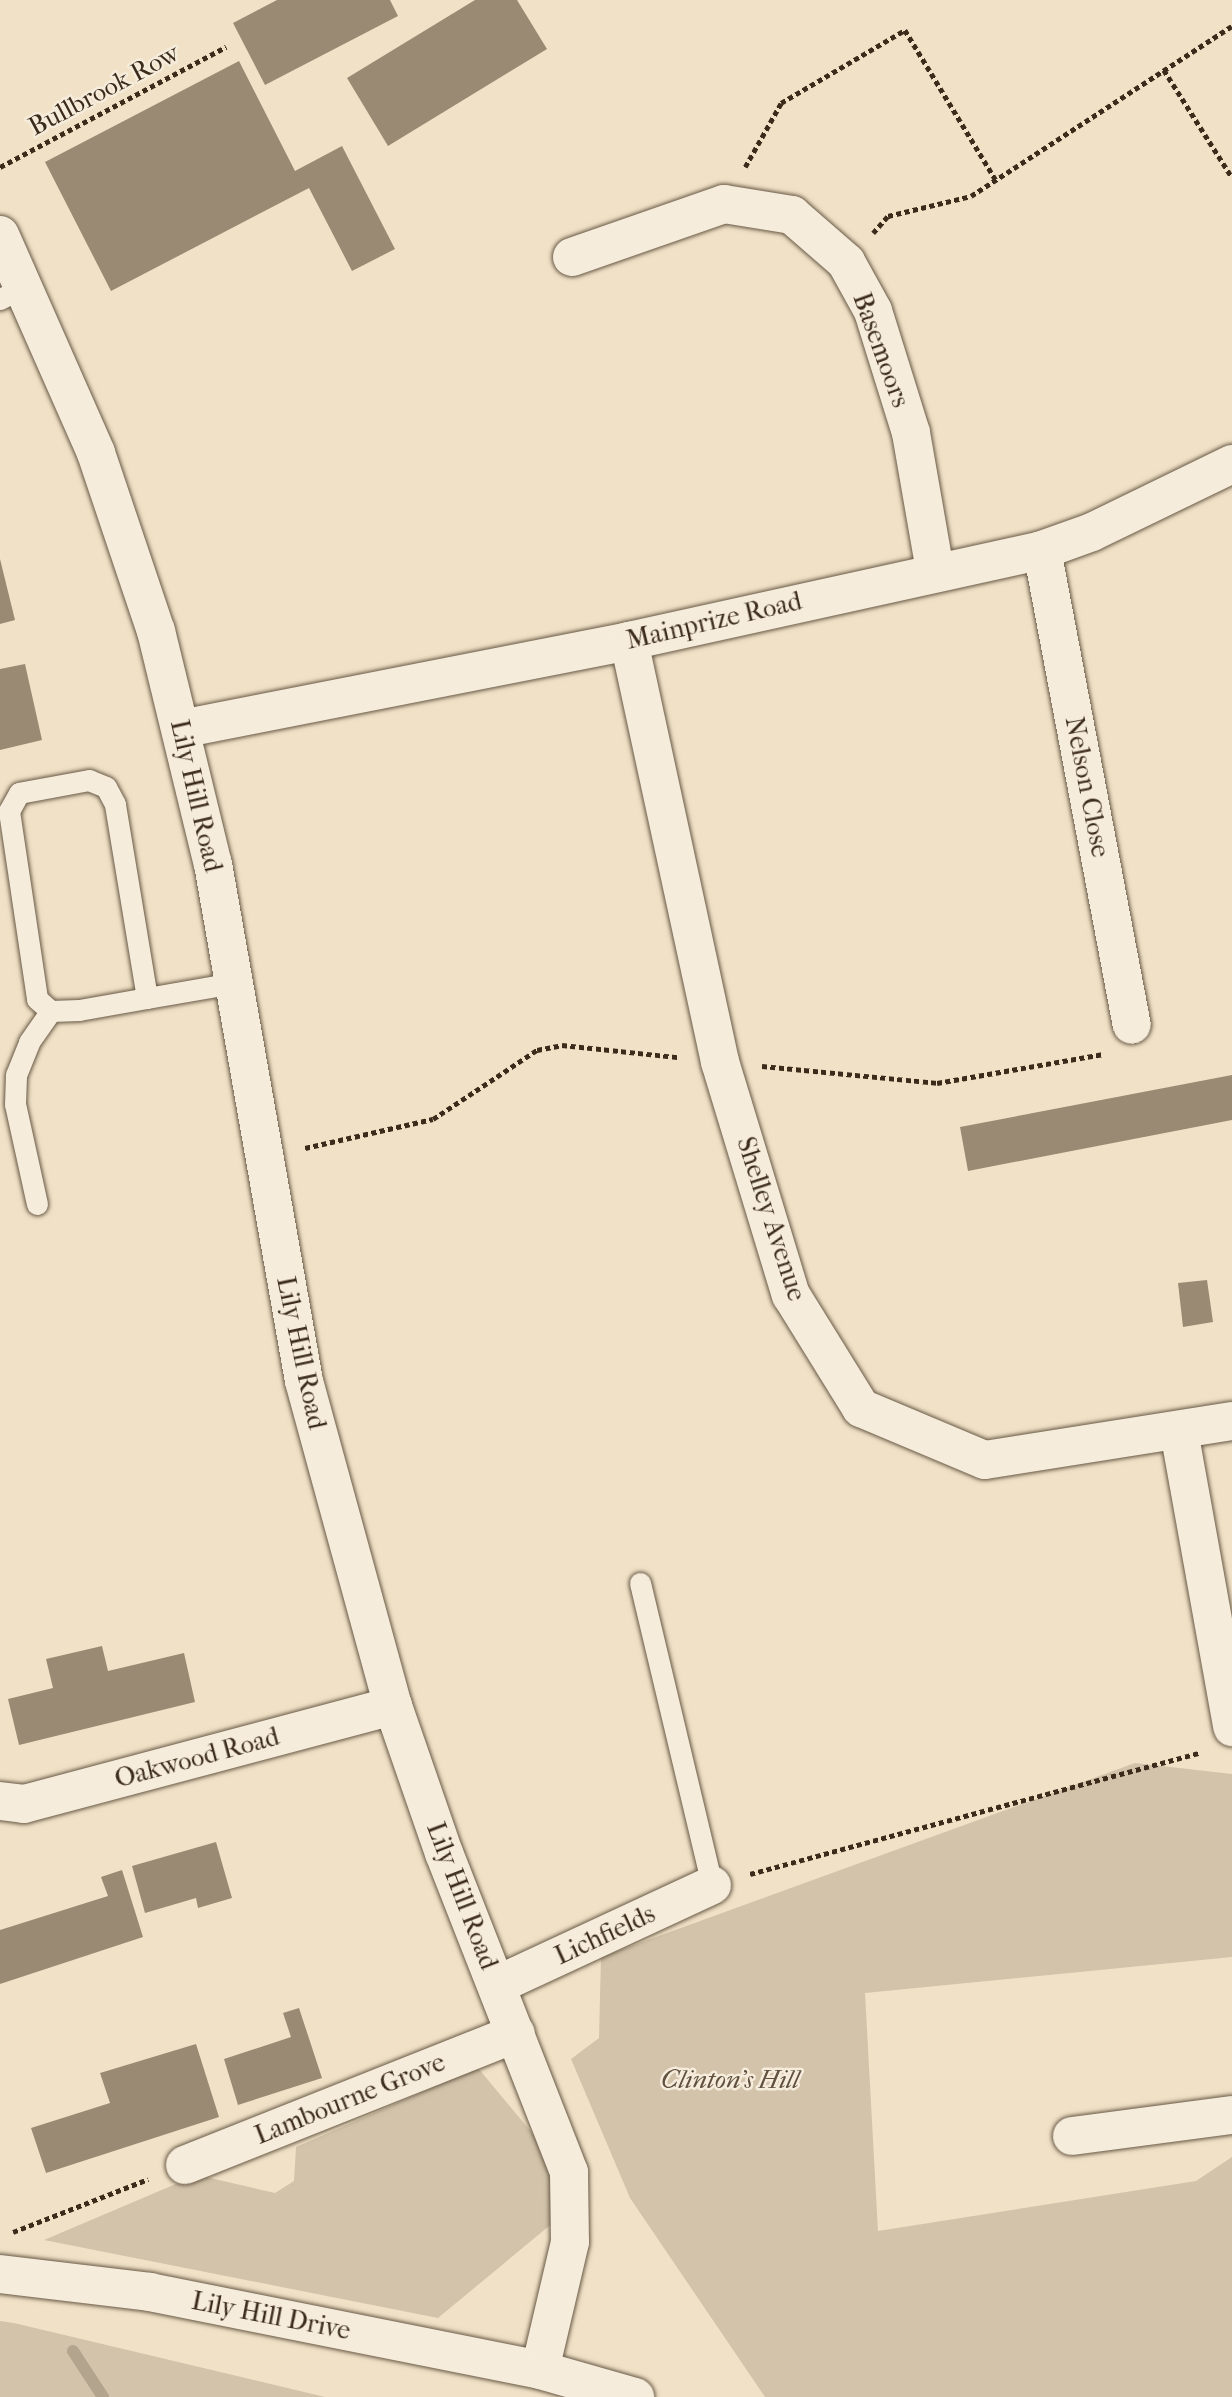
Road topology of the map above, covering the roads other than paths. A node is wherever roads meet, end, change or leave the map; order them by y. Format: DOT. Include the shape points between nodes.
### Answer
graph roads {
  1 [pos="0,234"];
  2 [pos="572,257"];
  3 [pos="13,292"];
  4 [pos="1232,464"];
  5 [pos="1042,550"];
  6 [pos="935,570"];
  7 [pos="629,641"];
  8 [pos="181,729"];
  9 [pos="233,983"];
  10 [pos="147,998"];
  11 [pos="51,1011"];
  12 [pos="1132,1025"];
  13 [pos="37,1204"];
  14 [pos="1232,1421"];
  15 [pos="1179,1431"];
  16 [pos="640,1583"];
  17 [pos="393,1706"];
  18 [pos="1219,1739"];
  19 [pos="0,1801"];
  20 [pos="712,1885"];
  21 [pos="497,1985"];
  22 [pos="516,2033"];
  23 [pos="1232,2115"];
  24 [pos="1072,2136"];
  25 [pos="185,2165"];
  26 [pos="4,2257"];
  27 [pos="541,2370"];
  28 [pos="635,2397"];
  1 -- 3 [label="street, Lily Hill Road"];
  2 -- 6 [label="street, Basemoors" via="724,204 792,215 846,262 873,311 911,433"];
  3 -- 8 [label="street, Lily Hill Road" via="96,453 156,631"];
  4 -- 5 [label="street, Mainprize Road" via="1092,533"];
  5 -- 6 [label="street, Mainprize Road"];
  5 -- 12 [label="street, Nelson Close"];
  6 -- 7 [label="street, Mainprize Road"];
  7 -- 8 [label="street, Mainprize Road"];
  7 -- 15 [label="street, Shelley Avenue" via="720,1062 791,1295 861,1408 985,1460"];
  8 -- 9 [label="street, Lily Hill Road" via="213,864"];
  9 -- 10 [label="lane"];
  9 -- 17 [label="street, Lily Hill Road" via="304,1381"];
  10 -- 11 [label="lane"];
  10 -- 11 [label="lane" via="116,804 106,787 89,780 19,793 9,811 37,999"];
  11 -- 13 [label="lane" via="29,1042 16,1075 15,1104"];
  14 -- 15 [label="street, Shelley Avenue"];
  15 -- 18 [label="street"];
  16 -- 20 [label="lane"];
  17 -- 19 [label="street, Oakwood Road" via="24,1804"];
  17 -- 21 [label="street, Lily Hill Road"];
  20 -- 21 [label="street, Lichfields"];
  21 -- 22 [label="street, Lily Hill Road"];
  22 -- 25 [label="street, Lambourne Grove"];
  22 -- 27 [label="street, Lily Hill Road" via="569,2172 572,2198 570,2242"];
  23 -- 24 [label="street"];
  26 -- 27 [label="street, Lily Hill Drive" via="150,2292"];
  27 -- 28 [label="street"];
}
